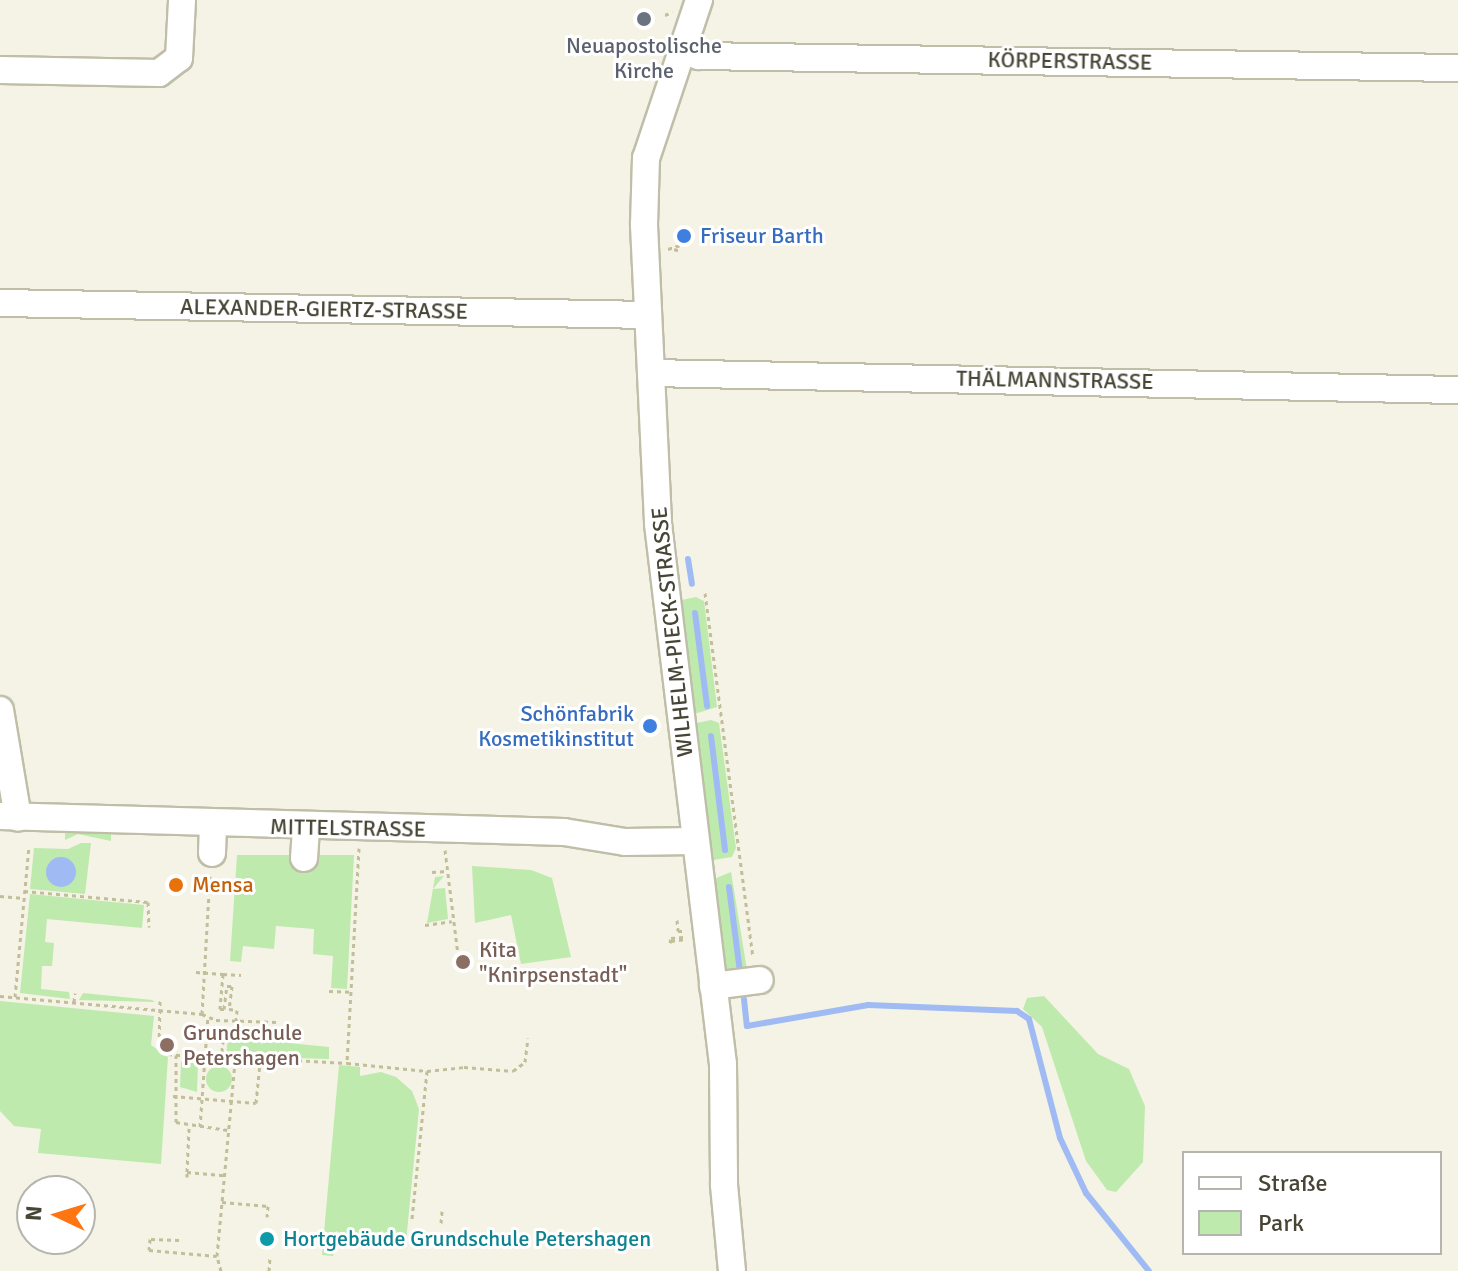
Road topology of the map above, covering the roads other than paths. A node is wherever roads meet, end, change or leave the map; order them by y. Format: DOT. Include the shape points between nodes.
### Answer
graph roads {
  1 [pos="182,0"];
  2 [pos="699,0"];
  3 [pos="683,50"];
  4 [pos="1458,68"];
  5 [pos="0,70"];
  6 [pos="0,303"];
  7 [pos="648,315"];
  8 [pos="651,373"];
  9 [pos="1458,390"];
  10 [pos="0,710"];
  11 [pos="9,816"];
  12 [pos="213,824"];
  13 [pos="306,827"];
  14 [pos="695,841"];
  15 [pos="212,853"];
  16 [pos="304,858"];
  17 [pos="758,981"];
  18 [pos="713,986"];
  19 [pos="732,1271"];
  1 -- 5 [label="street" via="179,58 159,73"];
  2 -- 3 [label="street, WILHELM-PIECK-STRASSE"];
  3 -- 4 [label="street, KÖRPERSTRASSE" via="699,56"];
  3 -- 7 [label="street, WILHELM-PIECK-STRASSE" via="644,171"];
  6 -- 7 [label="street, ALEXANDER-GIERTZ-STRASSE"];
  7 -- 8 [label="street, WILHELM-PIECK-STRASSE"];
  8 -- 9 [label="street, THÄLMANNSTRASSE"];
  8 -- 14 [label="street, WILHELM-PIECK-STRASSE" via="658,524"];
  10 -- 11 [label="street"];
  11 -- 12 [label="street, MITTELSTRASSE"];
  12 -- 13 [label="street, MITTELSTRASSE"];
  12 -- 15 [label="street"];
  13 -- 14 [label="street, MITTELSTRASSE" via="564,832 625,842"];
  13 -- 16 [label="street"];
  14 -- 18 [label="street, WILHELM-PIECK-STRASSE"];
  17 -- 18 [label="street"];
  18 -- 19 [label="street, WILHELM-PIECK-STRASSE" via="723,1064 724,1185"];
}
